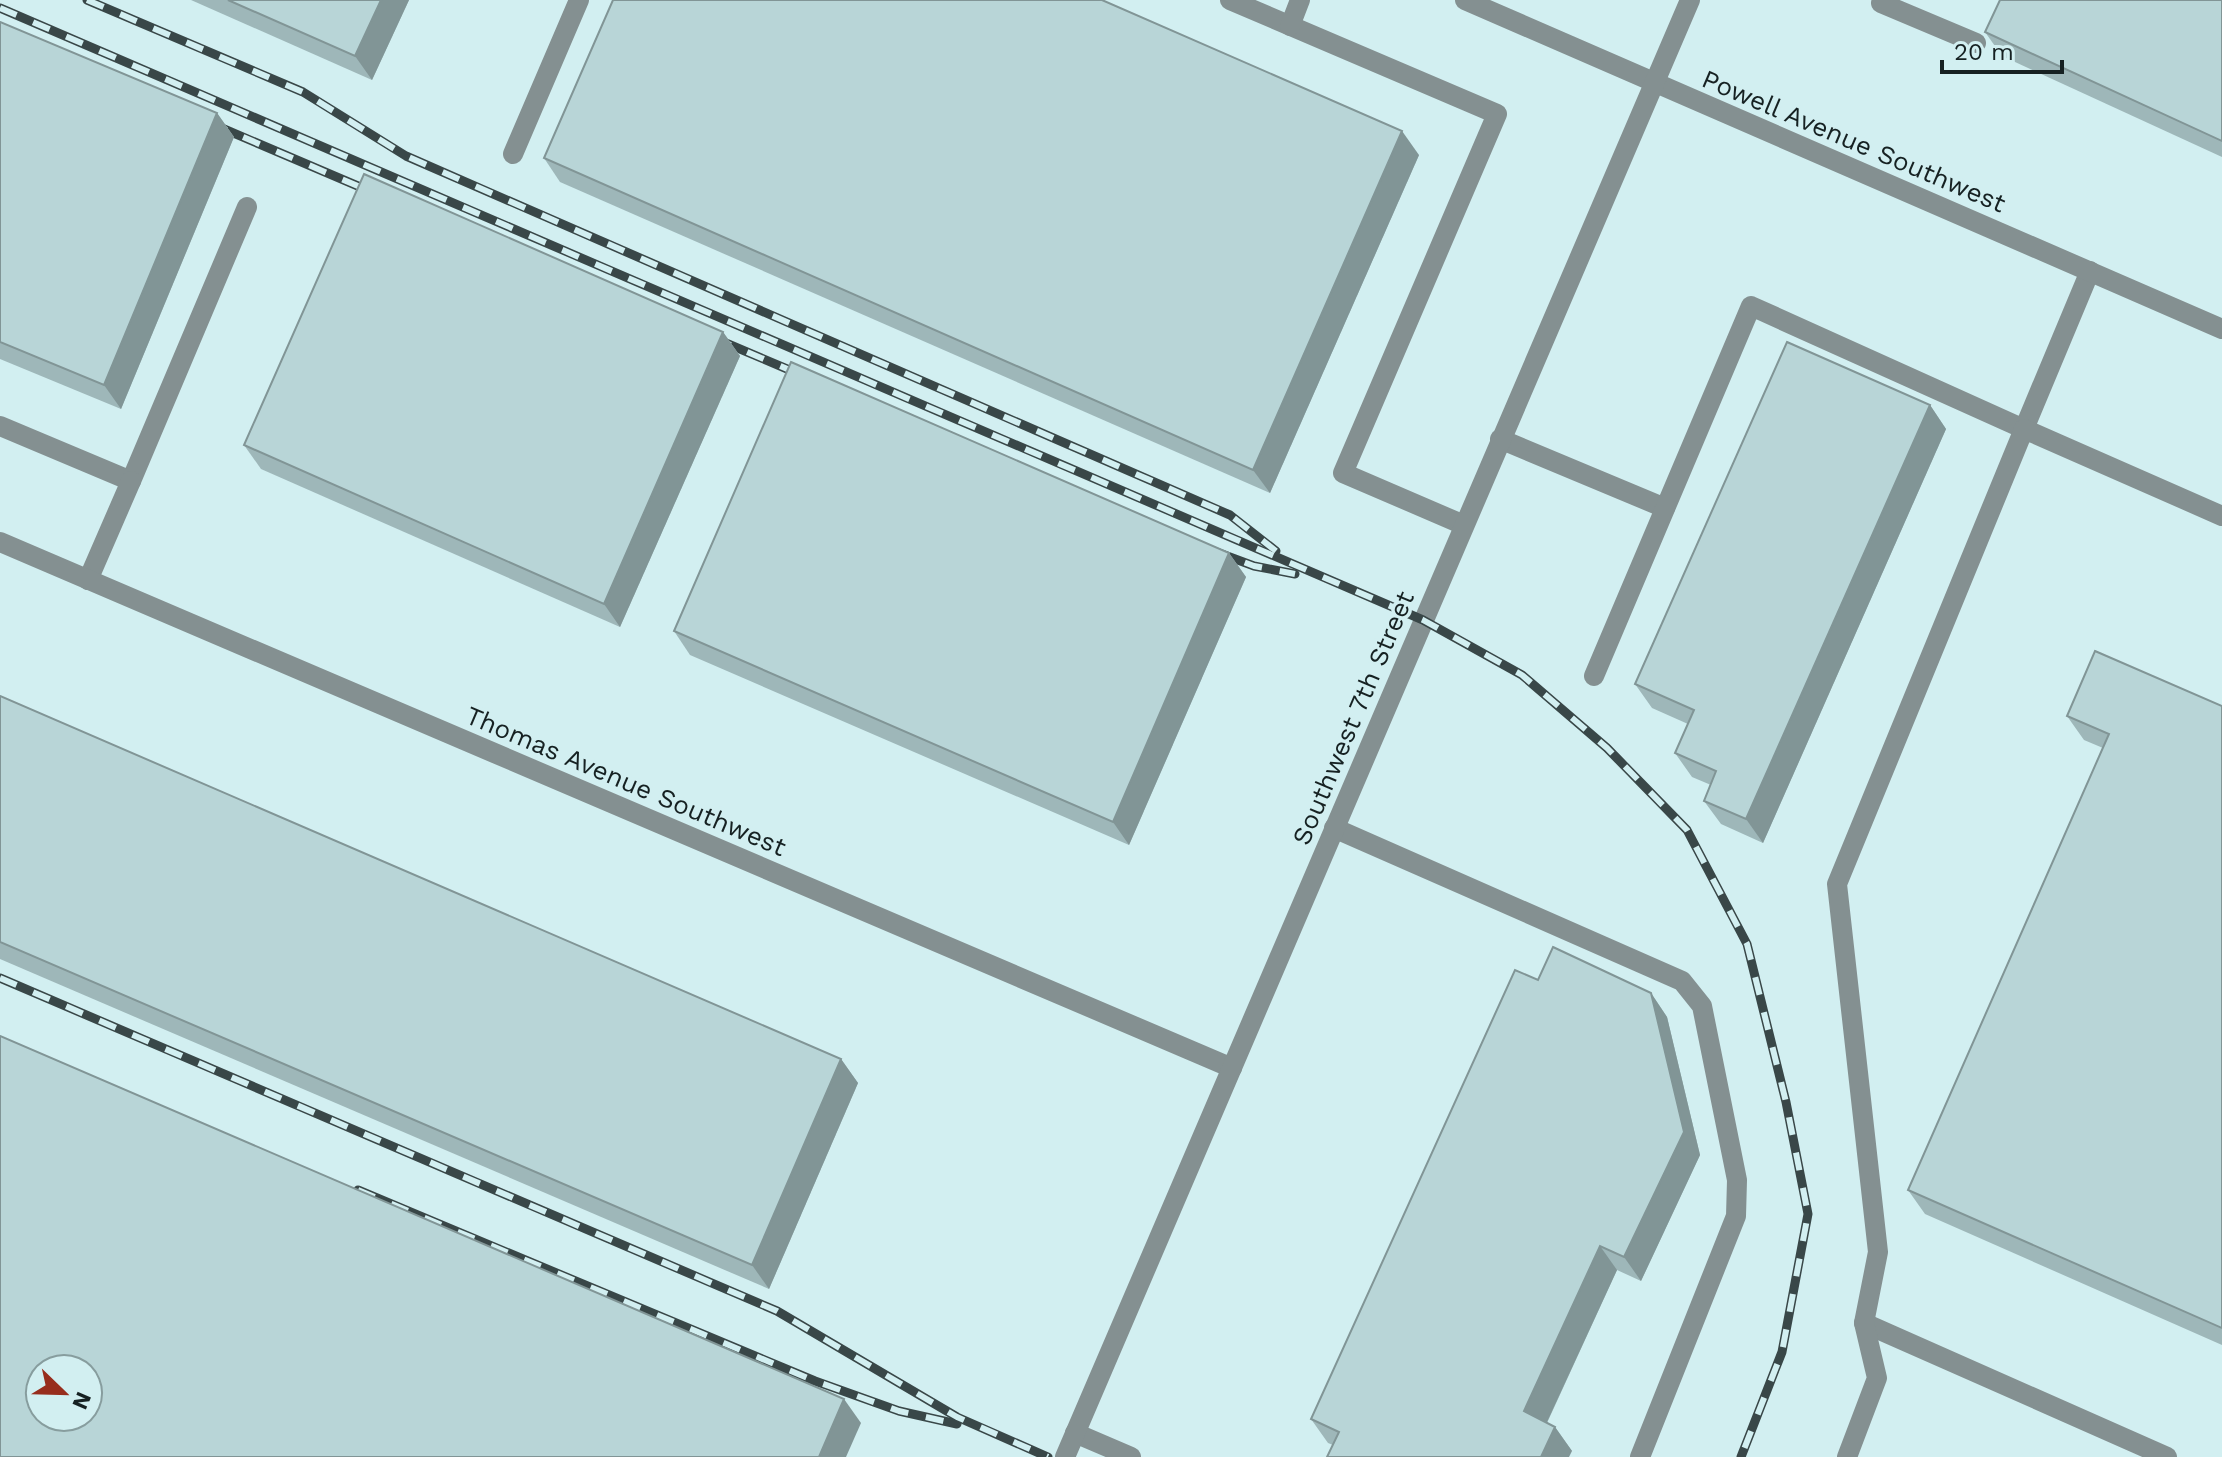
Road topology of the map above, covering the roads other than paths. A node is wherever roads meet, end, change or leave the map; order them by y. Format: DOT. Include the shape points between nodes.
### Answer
graph roads {
  1 [pos="579,0"];
  2 [pos="1230,0"];
  3 [pos="1300,0"];
  4 [pos="1465,0"];
  5 [pos="1690,0"];
  6 [pos="1882,0"];
  7 [pos="1290,26"];
  8 [pos="1976,43"];
  9 [pos="1654,82"];
  10 [pos="513,154"];
  11 [pos="247,207"];
  12 [pos="2090,271"];
  13 [pos="2222,329"];
  14 [pos="0,426"];
  15 [pos="2024,429"];
  16 [pos="1500,439"];
  17 [pos="131,481"];
  18 [pos="1665,508"];
  19 [pos="2222,516"];
  20 [pos="1464,525"];
  21 [pos="0,542"];
  22 [pos="88,580"];
  23 [pos="1594,676"];
  24 [pos="1334,828"];
  25 [pos="1232,1068"];
  26 [pos="1864,1323"];
  27 [pos="1075,1433"];
  28 [pos="1065,1457"];
  29 [pos="1131,1457"];
  30 [pos="1640,1457"];
  31 [pos="1847,1457"];
  32 [pos="2167,1457"];
  1 -- 10 [label="street"];
  2 -- 7 [label="street"];
  3 -- 7 [label="street"];
  4 -- 9 [label="street, Powell Avenue Southwest"];
  5 -- 9 [label="street, Southwest 7th Street"];
  6 -- 8 [label="street"];
  7 -- 20 [label="street" via="1497,114 1343,473"];
  9 -- 12 [label="street, Powell Avenue Southwest"];
  9 -- 16 [label="street, Southwest 7th Street"];
  11 -- 17 [label="street"];
  12 -- 13 [label="street, Powell Avenue Southwest"];
  12 -- 15 [label="street"];
  14 -- 17 [label="street"];
  15 -- 18 [label="street" via="1751,306"];
  15 -- 19 [label="street"];
  15 -- 26 [label="street" via="1837,884 1878,1252"];
  16 -- 18 [label="street"];
  16 -- 20 [label="street, Southwest 7th Street"];
  17 -- 22 [label="street"];
  18 -- 23 [label="street"];
  20 -- 24 [label="street, Southwest 7th Street"];
  21 -- 22 [label="street, Thomas Avenue Southwest"];
  22 -- 25 [label="street, Thomas Avenue Southwest"];
  24 -- 25 [label="street, Southwest 7th Street"];
  24 -- 30 [label="street" via="1682,981 1702,1006 1737,1180 1736,1216"];
  25 -- 27 [label="street, Southwest 7th Street"];
  26 -- 31 [label="street" via="1877,1378"];
  26 -- 32 [label="street"];
  27 -- 28 [label="street, Southwest 7th Street"];
  27 -- 29 [label="street"];
}
